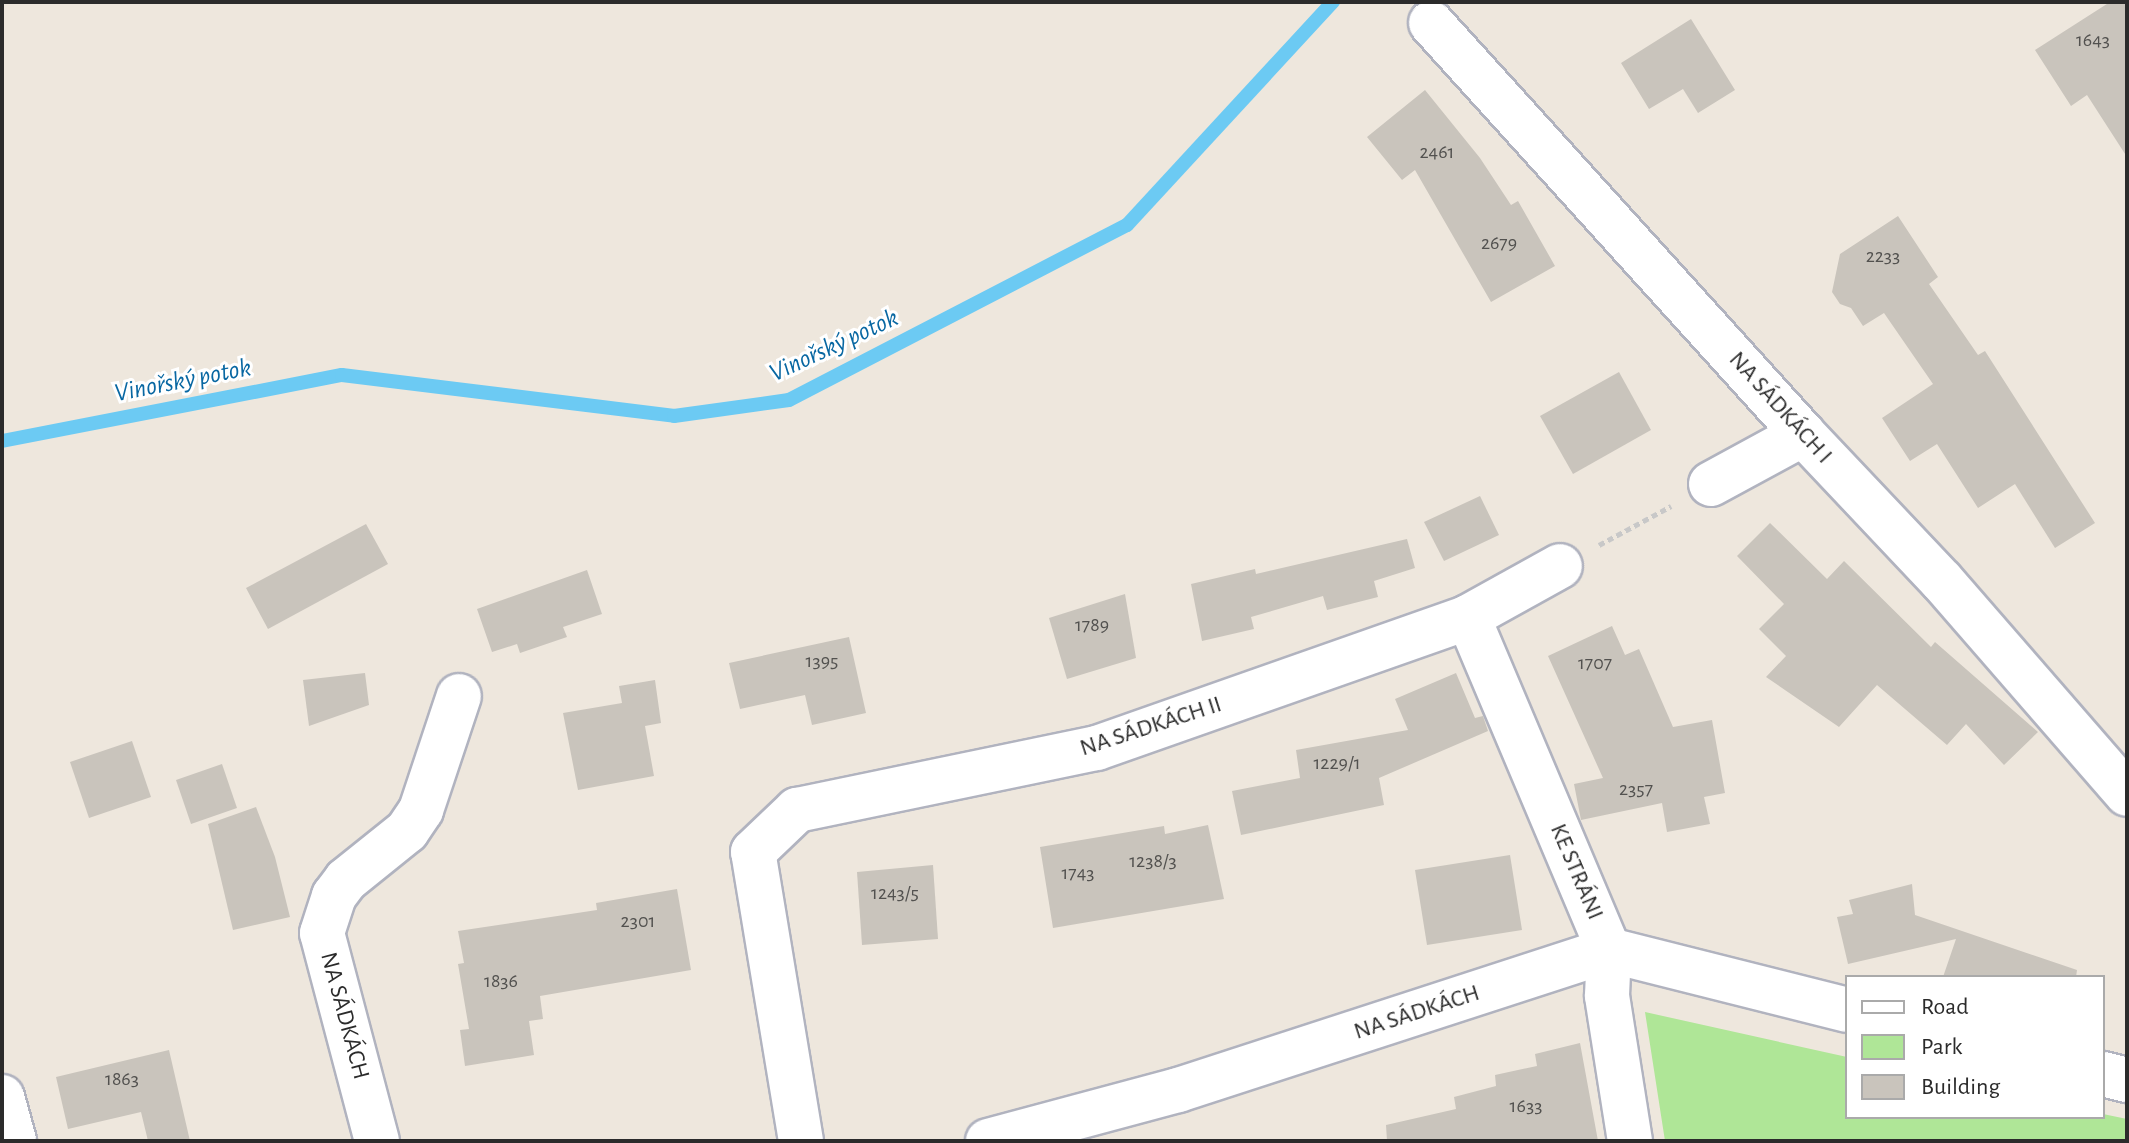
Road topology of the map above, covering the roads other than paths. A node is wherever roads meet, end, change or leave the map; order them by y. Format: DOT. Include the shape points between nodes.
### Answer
graph roads {
  1 [pos="1431,23"];
  2 [pos="1803,434"];
  3 [pos="1711,484"];
  4 [pos="1560,566"];
  5 [pos="1468,617"];
  6 [pos="459,696"];
  7 [pos="2127,794"];
  8 [pos="1609,950"];
  9 [pos="1845,1009"];
  10 [pos="2105,1074"];
  11 [pos="2127,1080"];
  12 [pos="2,1097"];
  13 [pos="14,1141"];
  14 [pos="377,1141"];
  15 [pos="801,1141"];
  16 [pos="988,1141"];
  17 [pos="1630,1141"];
  1 -- 2 [label="street, NA SÁDKÁCH I"];
  2 -- 3 [label="street"];
  2 -- 7 [label="street, NA SÁDKÁCH I" via="1942,581"];
  4 -- 5 [label="street, NA SÁDKÁCH II"];
  5 -- 8 [label="street, KE STRÁNI"];
  5 -- 15 [label="street, NA SÁDKÁCH II" via="1097,748 797,810 753,852"];
  6 -- 14 [label="street, NA SÁDKÁCH" via="421,810 407,831 346,880 334,896 322,933"];
  8 -- 9 [label="street"];
  8 -- 16 [label="street, NA SÁDKÁCH" via="1178,1090"];
  8 -- 17 [label="street, KE STRÁNI" via="1607,996"];
  10 -- 11 [label="street"];
  12 -- 13 [label="street"];
}
